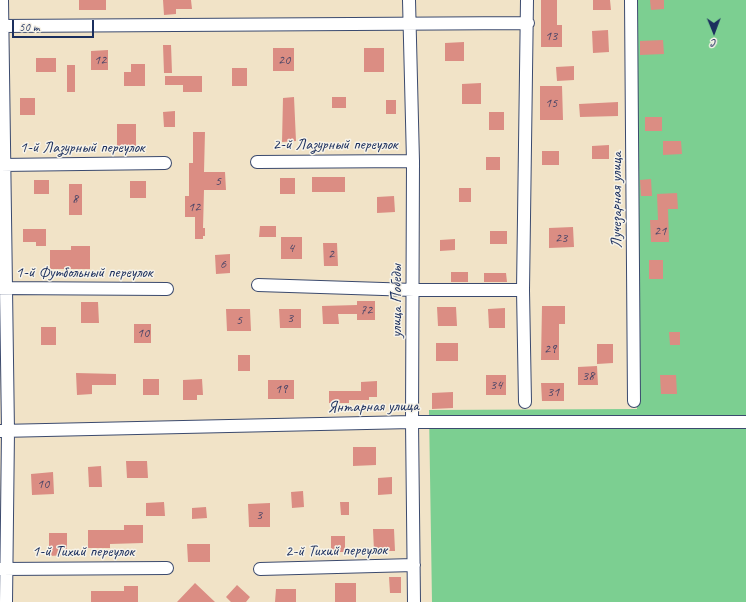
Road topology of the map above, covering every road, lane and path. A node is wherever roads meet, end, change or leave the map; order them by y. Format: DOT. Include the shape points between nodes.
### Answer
graph roads {
  1 [pos="2,0"];
  2 [pos="409,0"];
  3 [pos="528,0"];
  4 [pos="631,0"];
  5 [pos="528,23"];
  6 [pos="410,24"];
  7 [pos="1,26"];
  8 [pos="413,161"];
  9 [pos="257,162"];
  10 [pos="165,163"];
  11 [pos="2,165"];
  12 [pos="258,285"];
  13 [pos="3,288"];
  14 [pos="167,289"];
  15 [pos="414,290"];
  16 [pos="523,290"];
  17 [pos="634,401"];
  18 [pos="525,402"];
  19 [pos="412,422"];
  20 [pos="746,422"];
  21 [pos="4,431"];
  22 [pos="414,565"];
  23 [pos="167,568"];
  24 [pos="3,569"];
  25 [pos="260,569"];
  26 [pos="6,602"];
  27 [pos="414,602"];
  1 -- 7 [label="street"];
  2 -- 6 [label="street, улица Победы"];
  3 -- 5 [label="street"];
  4 -- 17 [label="street, Лучезарная улица"];
  5 -- 6 [label="street"];
  5 -- 16 [label="street"];
  6 -- 7 [label="street"];
  6 -- 8 [label="street, улица Победы"];
  7 -- 11 [label="street"];
  8 -- 9 [label="street, 2-й Лазурный переулок"];
  8 -- 15 [label="street, улица Победы"];
  10 -- 11 [label="street, 1-й Лазурный переулок"];
  11 -- 13 [label="street"];
  12 -- 15 [label="street"];
  13 -- 14 [label="street, 1-й Футбольный переулок"];
  13 -- 21 [label="street"];
  15 -- 16 [label="street"];
  15 -- 19 [label="street, улица Победы"];
  16 -- 18 [label="street"];
  19 -- 20 [label="street, Янтарная улица"];
  19 -- 21 [label="street, Янтарная улица"];
  19 -- 22 [label="street, улица Победы"];
  21 -- 24 [label="street"];
  22 -- 25 [label="street, 2-й Тихий переулок"];
  22 -- 27 [label="street, улица Победы"];
  23 -- 24 [label="street, 1-й Тихий переулок"];
  24 -- 26 [label="street"];
}
